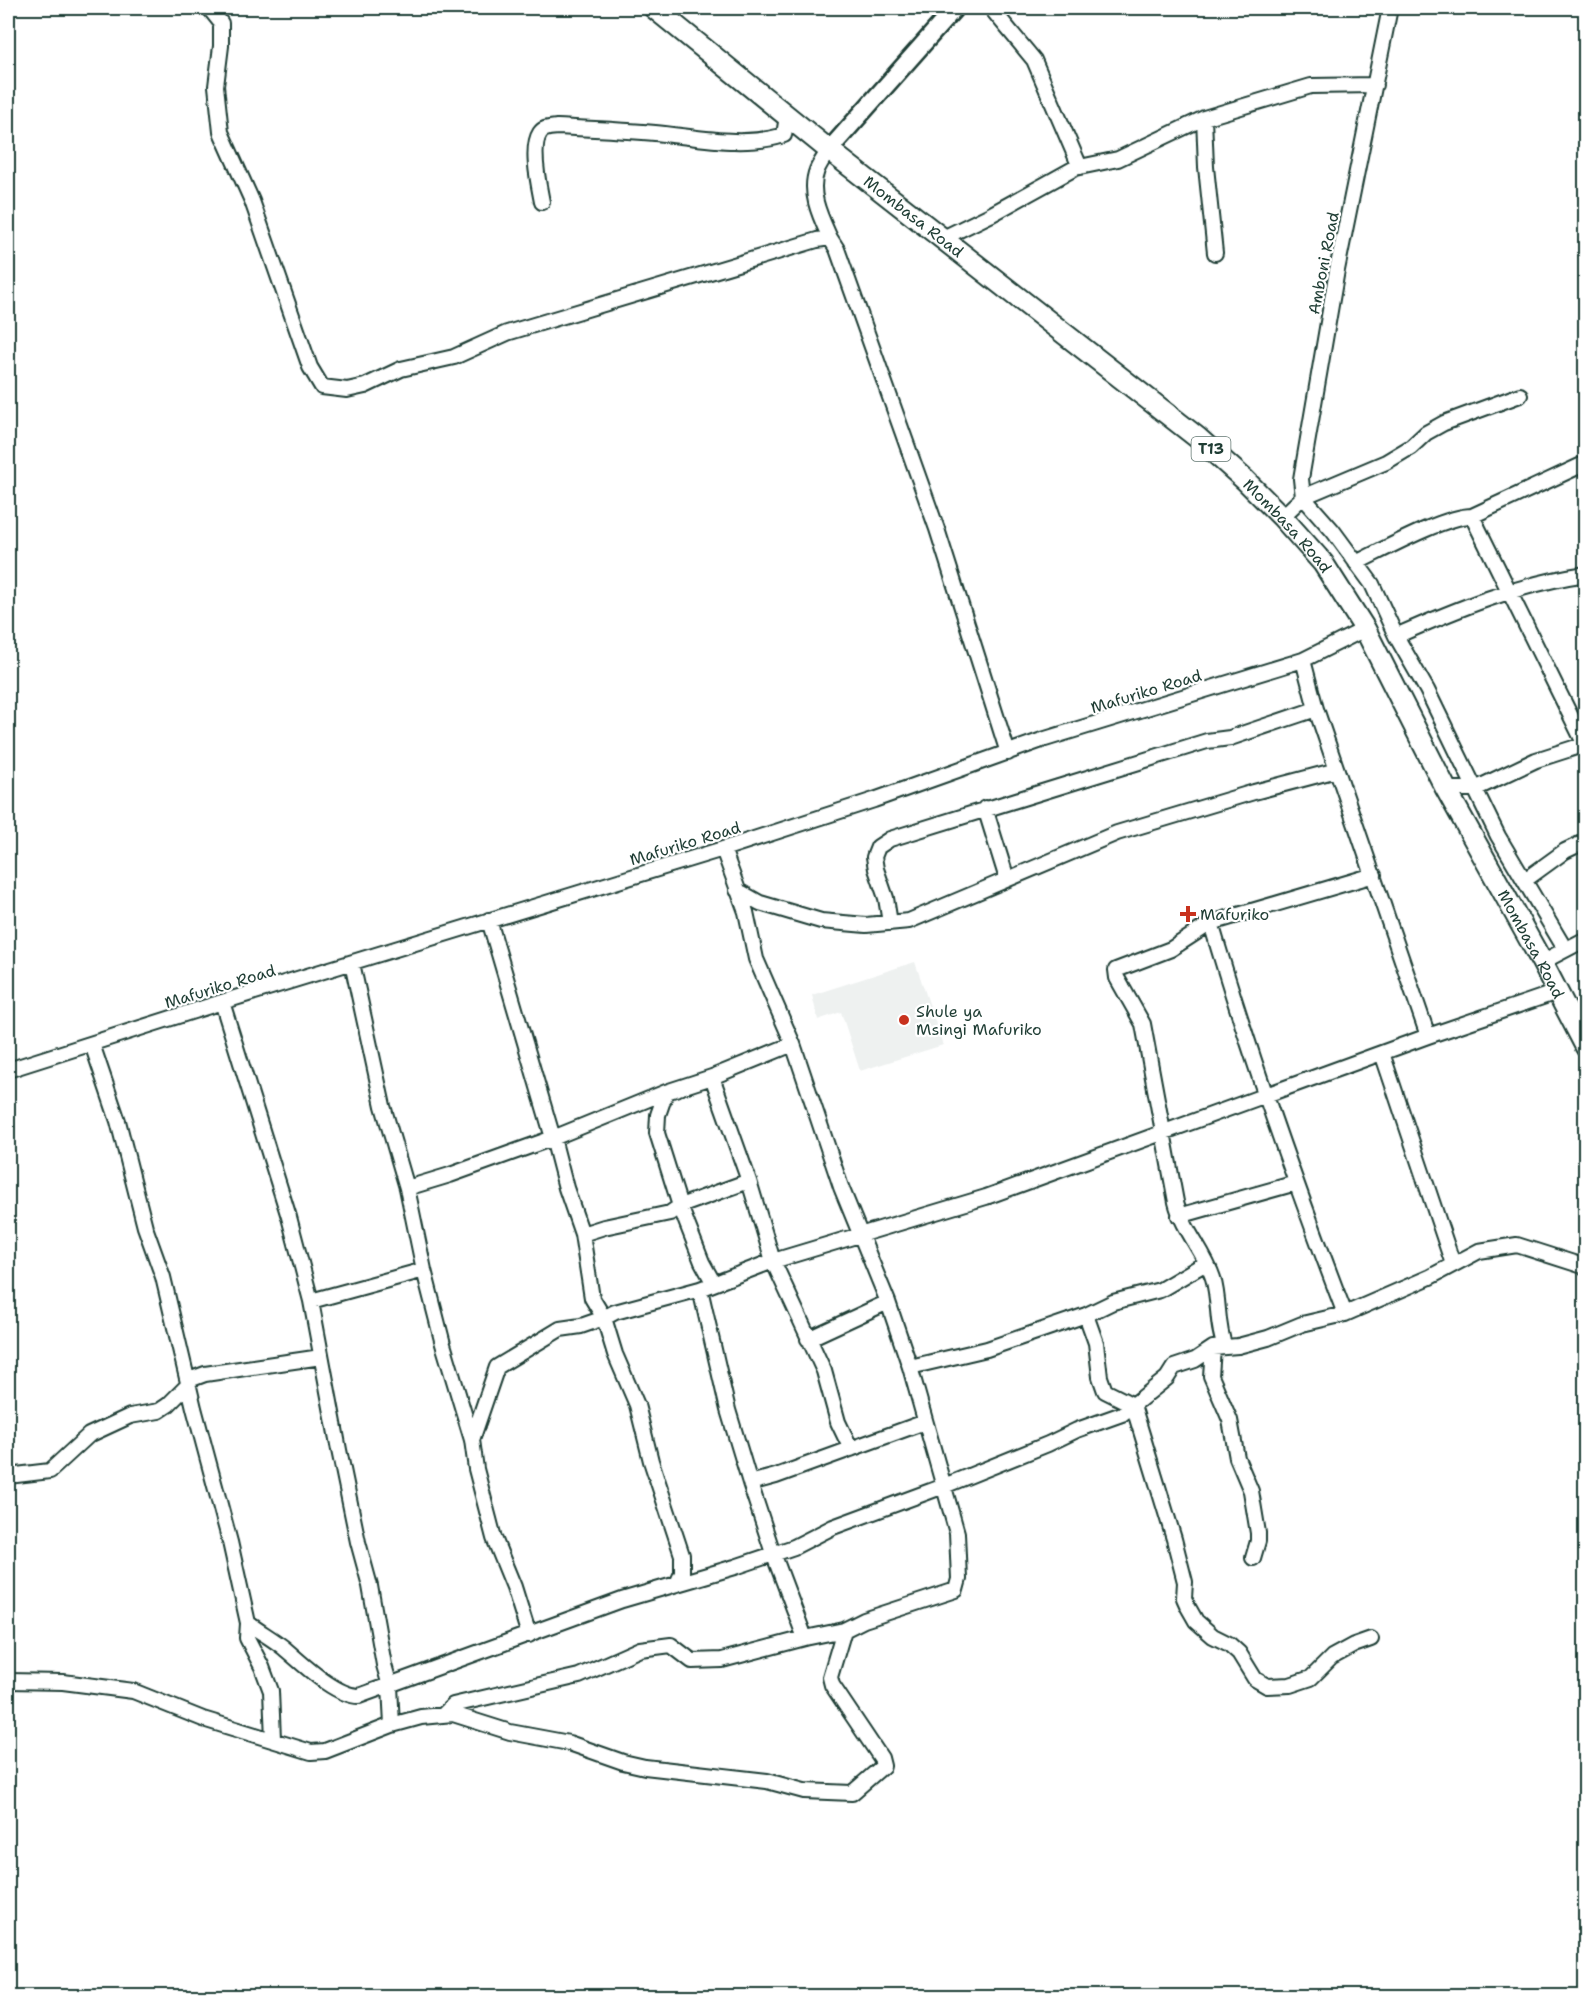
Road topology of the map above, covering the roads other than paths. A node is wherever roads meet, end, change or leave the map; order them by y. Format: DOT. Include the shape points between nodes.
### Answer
graph roads {
  1 [pos="209,8"];
  2 [pos="654,8"];
  3 [pos="955,8"];
  4 [pos="991,8"];
  5 [pos="1390,8"];
  6 [pos="1375,85"];
  7 [pos="787,116"];
  8 [pos="1204,118"];
  9 [pos="829,150"];
  10 [pos="1080,167"];
  11 [pos="542,202"];
  12 [pos="830,238"];
  13 [pos="943,238"];
  14 [pos="1215,253"];
  15 [pos="1520,395"];
  16 [pos="1586,463"];
  17 [pos="1303,497"];
  18 [pos="1282,516"];
  19 [pos="1472,516"];
  20 [pos="1356,563"];
  21 [pos="1586,574"];
  22 [pos="1508,591"];
  23 [pos="1365,630"];
  24 [pos="1396,636"];
  25 [pos="1303,660"];
  26 [pos="1316,709"];
  27 [pos="1585,745"];
  28 [pos="1008,753"];
  29 [pos="1337,770"];
  30 [pos="1446,789"];
  31 [pos="1475,789"];
  32 [pos="985,808"];
  33 [pos="1586,841"];
  34 [pos="723,849"];
  35 [pos="1374,875"];
  36 [pos="1007,879"];
  37 [pos="1525,880"];
  38 [pos="737,890"];
  39 [pos="489,920"];
  40 [pos="890,923"];
  41 [pos="1211,923"];
  42 [pos="1586,939"];
  43 [pos="1564,949"];
  44 [pos="1542,962"];
  45 [pos="352,963"];
  46 [pos="1557,992"];
  47 [pos="222,1002"];
  48 [pos="1579,1022"];
  49 [pos="1428,1036"];
  50 [pos="92,1044"];
  51 [pos="793,1044"];
  52 [pos="1586,1047"];
  53 [pos="1382,1053"];
  54 [pos="8,1070"];
  55 [pos="712,1077"];
  56 [pos="666,1092"];
  57 [pos="1266,1095"];
  58 [pos="1163,1131"];
  59 [pos="554,1138"];
  60 [pos="750,1181"];
  61 [pos="1296,1183"];
  62 [pos="407,1188"];
  63 [pos="680,1206"];
  64 [pos="1179,1216"];
  65 [pos="582,1234"];
  66 [pos="861,1234"];
  67 [pos="773,1261"];
  68 [pos="1206,1263"];
  69 [pos="1452,1264"];
  70 [pos="1586,1267"];
  71 [pos="424,1270"];
  72 [pos="713,1282"];
  73 [pos="700,1289"];
  74 [pos="312,1301"];
  75 [pos="888,1302"];
  76 [pos="1345,1314"];
  77 [pos="1086,1315"];
  78 [pos="604,1318"];
  79 [pos="808,1339"];
  80 [pos="1219,1347"];
  81 [pos="321,1357"];
  82 [pos="910,1367"];
  83 [pos="189,1382"];
  84 [pos="1133,1406"];
  85 [pos="925,1422"];
  86 [pos="472,1440"];
  87 [pos="851,1449"];
  88 [pos="8,1476"];
  89 [pos="750,1483"];
  90 [pos="944,1486"];
  91 [pos="773,1553"];
  92 [pos="1253,1558"];
  93 [pos="677,1584"];
  94 [pos="248,1623"];
  95 [pos="844,1630"];
  96 [pos="529,1635"];
  97 [pos="805,1638"];
  98 [pos="1371,1640"];
  99 [pos="8,1681"];
  100 [pos="390,1686"];
  101 [pos="444,1714"];
  102 [pos="393,1725"];
  103 [pos="273,1739"];
  1 -- 12 [label="street" via="221,23 216,86 221,132 252,201 310,367 322,387 347,390 365,386 401,369 454,357 507,333"];
  2 -- 7 [label="highway, Mombasa Road / T13"];
  3 -- 9 [label="main road"];
  4 -- 10 [label="street" via="1034,60"];
  5 -- 6 [label="street, Amboni Road"];
  6 -- 8 [label="street" via="1311,86"];
  6 -- 17 [label="street, Amboni Road" via="1337,270 1301,479"];
  7 -- 9 [label="highway, Mombasa Road / T13"];
  7 -- 11 [label="street" via="784,135 765,141 545,128 537,142 536,168"];
  8 -- 10 [label="street" via="1118,159"];
  8 -- 14 [label="street"];
  9 -- 12 [label="street" via="816,172 815,196"];
  9 -- 13 [label="highway, Mombasa Road / T13"];
  10 -- 13 [label="street"];
  12 -- 28 [label="street" via="937,529"];
  13 -- 18 [label="highway, Mombasa Road / T13" via="1198,438"];
  15 -- 17 [label="street" via="1444,423 1386,462"];
  16 -- 19 [label="street"];
  17 -- 18 [label="street"];
  17 -- 20 [label="street"];
  18 -- 23 [label="highway, Mombasa Road / T13" via="1323,563"];
  19 -- 20 [label="street" via="1462,516 1413,535"];
  19 -- 22 [label="street"];
  20 -- 24 [label="street" via="1372,584"];
  21 -- 22 [label="street"];
  22 -- 24 [label="street" via="1460,607"];
  22 -- 27 [label="street"];
  23 -- 25 [label="street, Mafuriko Road"];
  23 -- 30 [label="highway, Mombasa Road / T13"];
  24 -- 31 [label="street"];
  25 -- 26 [label="street"];
  25 -- 28 [label="street, Mafuriko Road"];
  26 -- 29 [label="street"];
  26 -- 32 [label="street" via="1230,738 1207,741"];
  27 -- 31 [label="street" via="1536,760"];
  28 -- 34 [label="street, Mafuriko Road"];
  29 -- 35 [label="street"];
  29 -- 36 [label="street" via="1117,833"];
  30 -- 31 [label="street"];
  30 -- 44 [label="highway, Mombasa Road / T13"];
  31 -- 37 [label="street"];
  32 -- 36 [label="street"];
  32 -- 40 [label="street" via="890,838 878,847 874,857"];
  33 -- 37 [label="street"];
  34 -- 38 [label="street"];
  34 -- 39 [label="street, Mafuriko Road"];
  35 -- 41 [label="street"];
  35 -- 49 [label="street"];
  36 -- 40 [label="street" via="909,921"];
  37 -- 43 [label="street"];
  38 -- 40 [label="street" via="760,903 821,921"];
  38 -- 51 [label="street" via="756,959"];
  39 -- 45 [label="street, Mafuriko Road"];
  39 -- 59 [label="street"];
  41 -- 57 [label="street"];
  41 -- 58 [label="street" via="1171,949 1116,970 1143,1024"];
  42 -- 43 [label="street"];
  43 -- 44 [label="street"];
  44 -- 46 [label="highway, Mombasa Road / T13"];
  45 -- 47 [label="street, Mafuriko Road"];
  45 -- 62 [label="street"];
  46 -- 48 [label="highway, Mombasa Road / T13"];
  46 -- 49 [label="street"];
  47 -- 50 [label="street, Mafuriko Road"];
  47 -- 74 [label="street"];
  48 -- 52 [label="highway, Mombasa Road / T13"];
  49 -- 53 [label="street"];
  50 -- 54 [label="street, Mafuriko Road"];
  50 -- 83 [label="street" via="163,1277"];
  51 -- 55 [label="street"];
  51 -- 66 [label="street"];
  53 -- 57 [label="street"];
  53 -- 69 [label="street"];
  55 -- 56 [label="street"];
  55 -- 60 [label="street"];
  56 -- 59 [label="street"];
  56 -- 63 [label="street" via="657,1133"];
  57 -- 58 [label="street"];
  57 -- 61 [label="street"];
  58 -- 64 [label="street"];
  58 -- 66 [label="street" via="998,1193"];
  59 -- 62 [label="street"];
  59 -- 65 [label="street"];
  60 -- 63 [label="street"];
  60 -- 67 [label="street"];
  61 -- 64 [label="street"];
  61 -- 76 [label="street"];
  62 -- 71 [label="street"];
  63 -- 65 [label="street" via="670,1213"];
  63 -- 72 [label="street"];
  64 -- 68 [label="street"];
  65 -- 78 [label="street" via="592,1298"];
  66 -- 67 [label="street"];
  66 -- 75 [label="street"];
  67 -- 72 [label="street"];
  67 -- 79 [label="street"];
  68 -- 77 [label="street" via="1160,1290 1113,1302"];
  68 -- 80 [label="street" via="1216,1292"];
  69 -- 70 [label="street" via="1479,1251 1517,1245"];
  69 -- 76 [label="street"];
  71 -- 74 [label="street"];
  71 -- 86 [label="street"];
  72 -- 73 [label="street"];
  73 -- 78 [label="street"];
  73 -- 89 [label="street" via="728,1410"];
  74 -- 81 [label="street"];
  75 -- 79 [label="street"];
  75 -- 82 [label="street"];
  76 -- 80 [label="street" via="1321,1318 1268,1338"];
  77 -- 82 [label="street" via="987,1349"];
  77 -- 84 [label="street" via="1096,1343 1104,1391"];
  78 -- 86 [label="street" via="560,1329 497,1367"];
  78 -- 93 [label="street" via="637,1405 682,1555 682,1573"];
  79 -- 87 [label="street" via="824,1371 838,1422"];
  80 -- 84 [label="street" via="1174,1367 1167,1378"];
  80 -- 92 [label="street" via="1211,1376 1230,1420 1237,1458 1251,1491 1258,1533"];
  81 -- 83 [label="street" via="205,1374"];
  81 -- 100 [label="street"];
  82 -- 85 [label="street"];
  83 -- 88 [label="street" via="159,1411 130,1416 88,1435 50,1471"];
  83 -- 94 [label="street"];
  84 -- 90 [label="street" via="1122,1414"];
  84 -- 98 [label="street" via="1174,1539 1185,1582 1184,1598 1196,1621 1239,1653 1255,1679 1267,1686 1290,1685 1311,1677 1332,1657"];
  85 -- 87 [label="street"];
  85 -- 90 [label="street"];
  86 -- 96 [label="street" via="494,1538"];
  87 -- 89 [label="street"];
  89 -- 91 [label="street"];
  90 -- 91 [label="street"];
  90 -- 95 [label="street" via="957,1533 956,1590"];
  91 -- 93 [label="street"];
  91 -- 97 [label="street"];
  93 -- 96 [label="street"];
  94 -- 100 [label="street" via="351,1696"];
  94 -- 103 [label="street" via="247,1638 271,1691"];
  95 -- 97 [label="street"];
  95 -- 101 [label="street" via="830,1677 832,1685 883,1766 852,1793 804,1791 767,1781 645,1767 569,1743"];
  96 -- 100 [label="street"];
  97 -- 101 [label="street" via="722,1660 692,1661 671,1645 640,1649 579,1676 453,1705"];
  99 -- 103 [label="street" via="63,1682 133,1691 203,1719"];
  100 -- 102 [label="street"];
  101 -- 102 [label="street"];
  102 -- 103 [label="street" via="326,1751 310,1752"];
}
